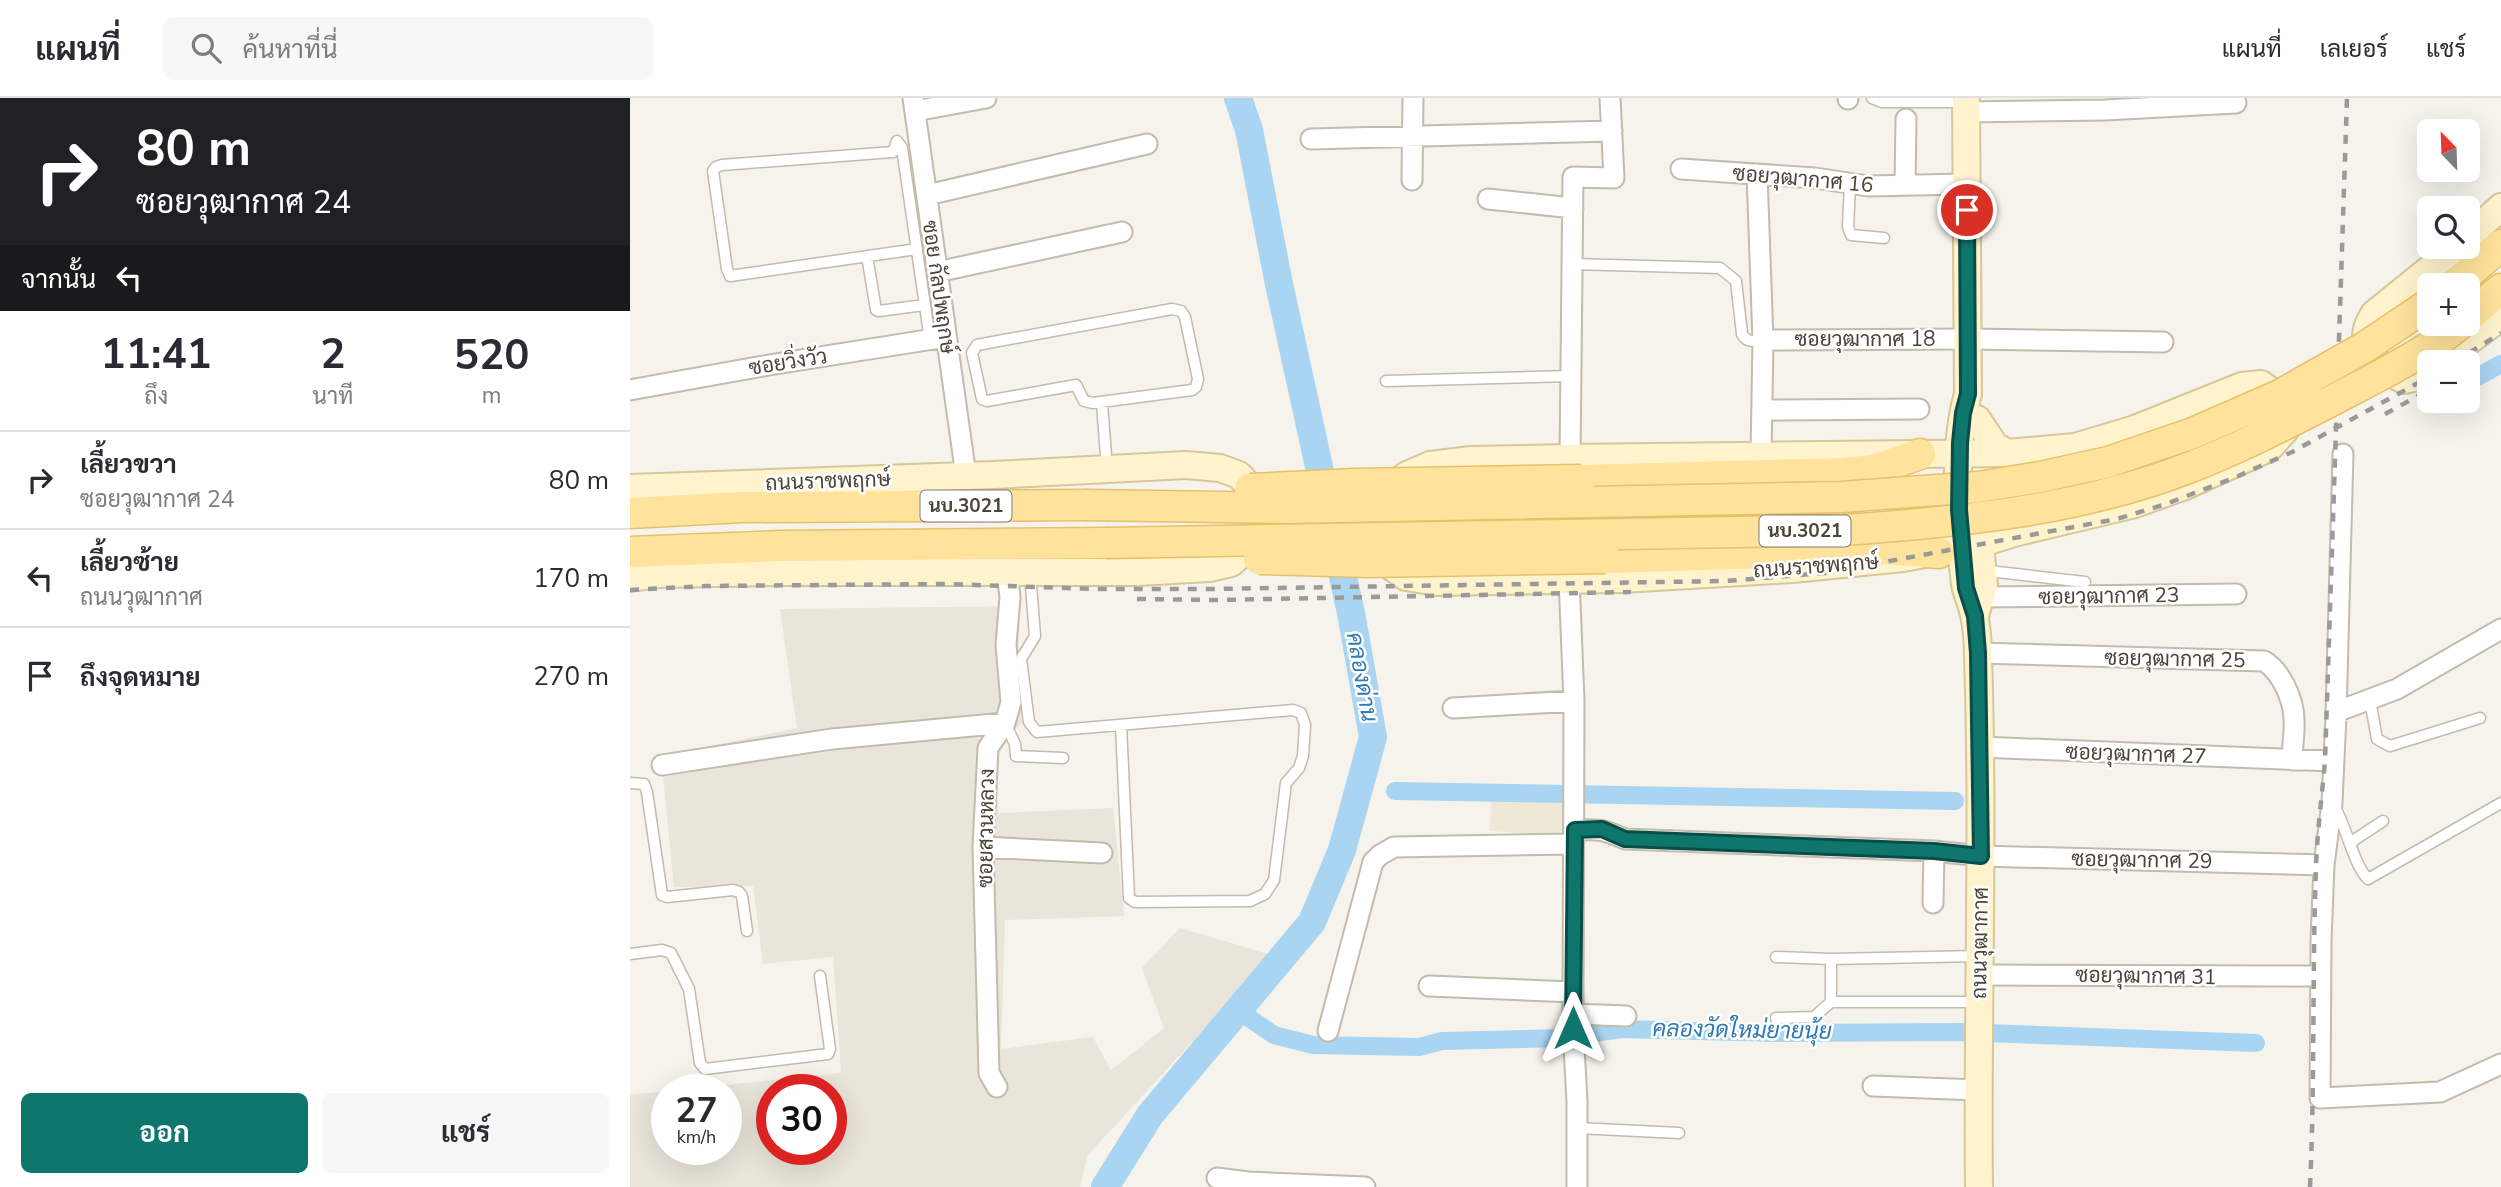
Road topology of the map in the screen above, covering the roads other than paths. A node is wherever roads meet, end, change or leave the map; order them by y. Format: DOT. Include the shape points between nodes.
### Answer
graph roads {
  1 [pos="986,98"];
  2 [pos="1413,98"];
  3 [pos="1596,98"];
  4 [pos="1610,98"];
  5 [pos="1872,98"];
  6 [pos="2236,103"];
  7 [pos="1966,104"];
  8 [pos="2105,104"];
  9 [pos="914,105"];
  10 [pos="1902,106"];
  11 [pos="1612,131"];
  12 [pos="1412,136"];
  13 [pos="1311,139"];
  14 [pos="1147,144"];
  15 [pos="1681,169"];
  16 [pos="1757,174"];
  17 [pos="1412,180"];
  18 [pos="1850,184"];
  19 [pos="1905,184"];
  20 [pos="1966,184"];
  21 [pos="927,195"];
  22 [pos="1488,199"];
  23 [pos="2501,206"];
  24 [pos="1573,208"];
  25 [pos="2480,226"];
  26 [pos="1122,232"];
  27 [pos="1884,239"];
  28 [pos="2501,245"];
  29 [pos="917,249"];
  30 [pos="867,256"];
  31 [pos="2442,259"];
  32 [pos="1572,264"];
  33 [pos="937,272"];
  34 [pos="2469,273"];
  35 [pos="2501,289"];
  36 [pos="924,304"];
  37 [pos="2480,307"];
  38 [pos="2417,312"];
  39 [pos="2501,317"];
  40 [pos="2443,336"];
  41 [pos="938,338"];
  42 [pos="1968,339"];
  43 [pos="1763,340"];
  44 [pos="2163,341"];
  45 [pos="2457,350"];
  46 [pos="1571,376"];
  47 [pos="2417,377"];
  48 [pos="1386,381"];
  49 [pos="630,390"];
  50 [pos="1102,403"];
  51 [pos="1919,409"];
  52 [pos="1969,409"];
  53 [pos="1762,410"];
  54 [pos="1969,452"];
  55 [pos="2007,453"];
  56 [pos="1920,454"];
  57 [pos="2343,454"];
  58 [pos="1761,455"];
  59 [pos="1575,469"];
  60 [pos="1107,470"];
  61 [pos="966,476"];
  62 [pos="630,488"];
  63 [pos="1086,505"];
  64 [pos="630,513"];
  65 [pos="2014,533"];
  66 [pos="1106,543"];
  67 [pos="1960,548"];
  68 [pos="632,559"];
  69 [pos="1018,572"];
  70 [pos="1569,578"];
  71 [pos="2085,582"];
  72 [pos="1979,591"];
  73 [pos="2236,594"];
  74 [pos="2501,628"];
  75 [pos="1978,653"];
  76 [pos="2370,700"];
  77 [pos="1574,701"];
  78 [pos="1453,708"];
  79 [pos="2336,712"];
  80 [pos="2480,718"];
  81 [pos="1005,723"];
  82 [pos="1121,725"];
  83 [pos="1980,747"];
  84 [pos="1063,758"];
  85 [pos="2292,760"];
  86 [pos="2333,761"];
  87 [pos="662,765"];
  88 [pos="630,783"];
  89 [pos="2332,803"];
  90 [pos="2501,803"];
  91 [pos="2383,821"];
  92 [pos="1574,837"];
  93 [pos="2351,842"];
  94 [pos="984,847"];
  95 [pos="1934,851"];
  96 [pos="1102,853"];
  97 [pos="1981,856"];
  98 [pos="2324,866"];
  99 [pos="1933,903"];
  100 [pos="747,931"];
  101 [pos="630,954"];
  102 [pos="1776,957"];
  103 [pos="1831,959"];
  104 [pos="1980,965"];
  105 [pos="820,976"];
  106 [pos="2313,976"];
  107 [pos="1429,986"];
  108 [pos="1573,992"];
  109 [pos="1831,1002"];
  110 [pos="1626,1016"];
  111 [pos="1776,1018"];
  112 [pos="1979,1021"];
  113 [pos="1573,1028"];
  114 [pos="1328,1031"];
  115 [pos="2501,1064"];
  116 [pos="1873,1086"];
  117 [pos="998,1087"];
  118 [pos="1978,1090"];
  119 [pos="1577,1128"];
  120 [pos="1679,1133"];
  121 [pos="1217,1178"];
  122 [pos="1247,1185"];
  123 [pos="1365,1187"];
  124 [pos="1577,1187"];
  125 [pos="1979,1187"];
  1 -- 9 [label="street"];
  2 -- 12 [label="street"];
  3 -- 4 [label="street"];
  4 -- 11 [label="street"];
  5 -- 10 [label="lane"];
  6 -- 8 [label="street"];
  7 -- 8 [label="street"];
  7 -- 10 [label="lane"];
  7 -- 20 [label="main road, ถนนวุฒากาศ"];
  9 -- 21 [label="street, ซอย กัลปพฤกษ์"];
  10 -- 19 [label="street"];
  11 -- 12 [label="street"];
  11 -- 24 [label="street" via="1614,178 1573,177"];
  12 -- 13 [label="street"];
  12 -- 17 [label="street"];
  14 -- 21 [label="street"];
  15 -- 16 [label="street, ซอยวุฒากาศ 16"];
  16 -- 18 [label="street, ซอยวุฒากาศ 16"];
  16 -- 43 [label="street"];
  18 -- 19 [label="street, ซอยวุฒากาศ 16"];
  18 -- 27 [label="lane" via="1851,235"];
  19 -- 20 [label="street, ซอยวุฒากาศ 16"];
  20 -- 42 [label="main road, ถนนวุฒากาศ"];
  21 -- 33 [label="street, ซอย กัลปพฤกษ์"];
  22 -- 24 [label="street"];
  23 -- 25 [label="main road"];
  24 -- 32 [label="street"];
  26 -- 33 [label="street"];
  28 -- 34 [label="main road"];
  29 -- 30 [label="lane"];
  29 -- 30 [label="lane" via="902,148 897,142 893,152 714,169 730,276"];
  29 -- 36 [label="lane"];
  30 -- 36 [label="lane" via="876,310"];
  31 -- 47 [label="main road" via="2374,314 2366,330 2368,349 2377,363 2404,380"];
  32 -- 43 [label="lane" via="1720,268 1736,281 1742,334 1749,341"];
  32 -- 46 [label="street"];
  33 -- 41 [label="street, ซอย กัลปพฤกษ์"];
  35 -- 37 [label="main road"];
  36 -- 41 [label="lane"];
  38 -- 63 [label="main road, ถนนราชพฤกษ์ / นบ.3021, bridge" via="2278,396 2193,433 2108,462 1978,487 1827,497 1288,508"];
  39 -- 45 [label="main road"];
  40 -- 66 [label="main road, ถนนราชพฤกษ์ / นบ.3021, bridge" via="2401,365 2188,468 2112,492 1989,516 1844,530"];
  41 -- 49 [label="street, ซอยวิ่งวัว"];
  41 -- 61 [label="street, ซอย กัลปพฤกษ์"];
  42 -- 43 [label="street, ซอยวุฒากาศ 18"];
  42 -- 44 [label="street, ซอยวุฒากาศ 18"];
  42 -- 52 [label="main road, ถนนวุฒากาศ"];
  43 -- 53 [label="street"];
  46 -- 48 [label="lane"];
  46 -- 59 [label="street"];
  50 -- 50 [label="lane" via="1196,387 1197,373 1182,312 1172,309 979,344 973,349 984,401 1076,385 1084,401"];
  50 -- 60 [label="lane"];
  51 -- 53 [label="street"];
  52 -- 54 [label="main road, ถนนวุฒากาศ"];
  52 -- 55 [label="main road" via="1995,446"];
  52 -- 56 [label="main road" via="1952,430"];
  53 -- 58 [label="street"];
  54 -- 55 [label="main road, ถนนราชพฤกษ์ / นบ.3021"];
  54 -- 56 [label="main road, ถนนราชพฤกษ์ / นบ.3021"];
  54 -- 67 [label="main road, ถนนวุฒากาศ"];
  55 -- 65 [label="main road, ถนนราชพฤกษ์ / นบ.3021" via="2075,447 2135,429 2242,386 2261,384 2279,397 2285,411 2286,429 2269,448 2254,456 2135,504"];
  56 -- 58 [label="main road, ถนนราชพฤกษ์ / นบ.3021"];
  56 -- 59 [label="main road" via="1874,470 1844,473"];
  57 -- 79 [label="street"];
  58 -- 59 [label="main road, ถนนราชพฤกษ์ / นบ.3021"];
  59 -- 63 [label="main road, bridge" via="1276,487"];
  59 -- 70 [label="main road, ถนนราชพฤกษ์ / นบ.3021" via="1471,460 1430,465 1391,487 1379,507 1381,550 1389,565 1406,578 1437,582"];
  60 -- 61 [label="main road, ถนนราชพฤกษ์ / นบ.3021"];
  60 -- 69 [label="main road, ถนนราชพฤกษ์ / นบ.3021" via="1186,466 1220,468 1239,475 1249,486 1258,510 1255,537 1231,563 1209,568"];
  61 -- 62 [label="main road, ถนนราชพฤกษ์ / นบ.3021"];
  63 -- 64 [label="main road, ถนนราชพฤกษ์ / นบ.3021" via="742,507"];
  65 -- 67 [label="main road, ถนนราชพฤกษ์"];
  65 -- 72 [label="main road"];
  66 -- 67 [label="main road, bridge" via="1216,556 1322,561"];
  66 -- 68 [label="main road, ถนนราชพฤกษ์ / นบ.3021" via="870,544"];
  67 -- 70 [label="main road, ถนนราชพฤกษ์ / นบ.3021" via="1792,569"];
  67 -- 72 [label="main road, ถนนวุฒากาศ"];
  67 -- 72 [label="main road" via="1955,568"];
  68 -- 69 [label="main road, ถนนราชพฤกษ์ / นบ.3021" via="660,574"];
  69 -- 81 [label="street, ซอยสวนหลวง" via="1010,597 1006,645 1011,702"];
  69 -- 82 [label="lane" via="1035,638 1021,659 1031,728 1040,732"];
  70 -- 77 [label="street"];
  71 -- 72 [label="lane"];
  72 -- 73 [label="street, ซอยวุฒากาศ 23"];
  72 -- 75 [label="main road, ถนนวุฒากาศ"];
  74 -- 76 [label="street"];
  75 -- 83 [label="main road, ถนนวุฒากาศ"];
  75 -- 85 [label="street, ซอยวุฒากาศ 25" via="2264,661 2273,667 2291,702"];
  76 -- 79 [label="street"];
  76 -- 80 [label="lane" via="2377,739 2390,746"];
  77 -- 78 [label="street"];
  77 -- 92 [label="street"];
  79 -- 86 [label="street"];
  81 -- 84 [label="lane" via="1016,756"];
  81 -- 87 [label="street" via="832,739"];
  81 -- 94 [label="street, ซอยสวนหลวง" via="988,748"];
  82 -- 82 [label="lane" via="1293,710 1301,713 1305,721 1303,756 1286,783 1274,880 1265,894 1250,901 1135,902 1129,898"];
  83 -- 85 [label="street, ซอยวุฒากาศ 27"];
  83 -- 97 [label="main road, ถนนวุฒากาศ"];
  85 -- 86 [label="street, ซอยวุฒากาศ 27"];
  86 -- 89 [label="street"];
  88 -- 100 [label="lane" via="641,782 646,787 662,895 736,890 742,896"];
  89 -- 93 [label="lane"];
  89 -- 98 [label="street"];
  90 -- 93 [label="lane" via="2368,879"];
  91 -- 93 [label="lane"];
  92 -- 95 [label="street, ซอยวุฒากาศ 29" via="1602,829 1625,839"];
  92 -- 108 [label="street"];
  92 -- 114 [label="street, ซอยวุฒากาศ 29" via="1394,847 1380,855 1373,862"];
  94 -- 96 [label="street"];
  94 -- 117 [label="street, ซอยสวนหลวง" via="989,1073"];
  95 -- 97 [label="street, ซอยวุฒากาศ 29"];
  95 -- 99 [label="street"];
  97 -- 98 [label="street, ซอยวุฒากาศ 29"];
  97 -- 104 [label="main road, ถนนวุฒากาศ"];
  98 -- 115 [label="street" via="2320,1098 2440,1092"];
  101 -- 105 [label="lane" via="671,953 689,989 705,1069 828,1054"];
  102 -- 103 [label="lane"];
  103 -- 104 [label="lane"];
  103 -- 109 [label="lane"];
  104 -- 106 [label="street, ซอยวุฒากาศ 31"];
  104 -- 112 [label="main road, ถนนวุฒากาศ"];
  107 -- 108 [label="street"];
  108 -- 113 [label="street"];
  109 -- 111 [label="lane" via="1814,1017"];
  109 -- 112 [label="lane"];
  110 -- 113 [label="street"];
  112 -- 118 [label="main road, ถนนวุฒากาศ"];
  113 -- 119 [label="street"];
  116 -- 118 [label="street"];
  118 -- 125 [label="main road, ถนนวุฒากาศ"];
  119 -- 120 [label="lane"];
  119 -- 124 [label="street"];
  121 -- 122 [label="street"];
  122 -- 123 [label="street"];
}
